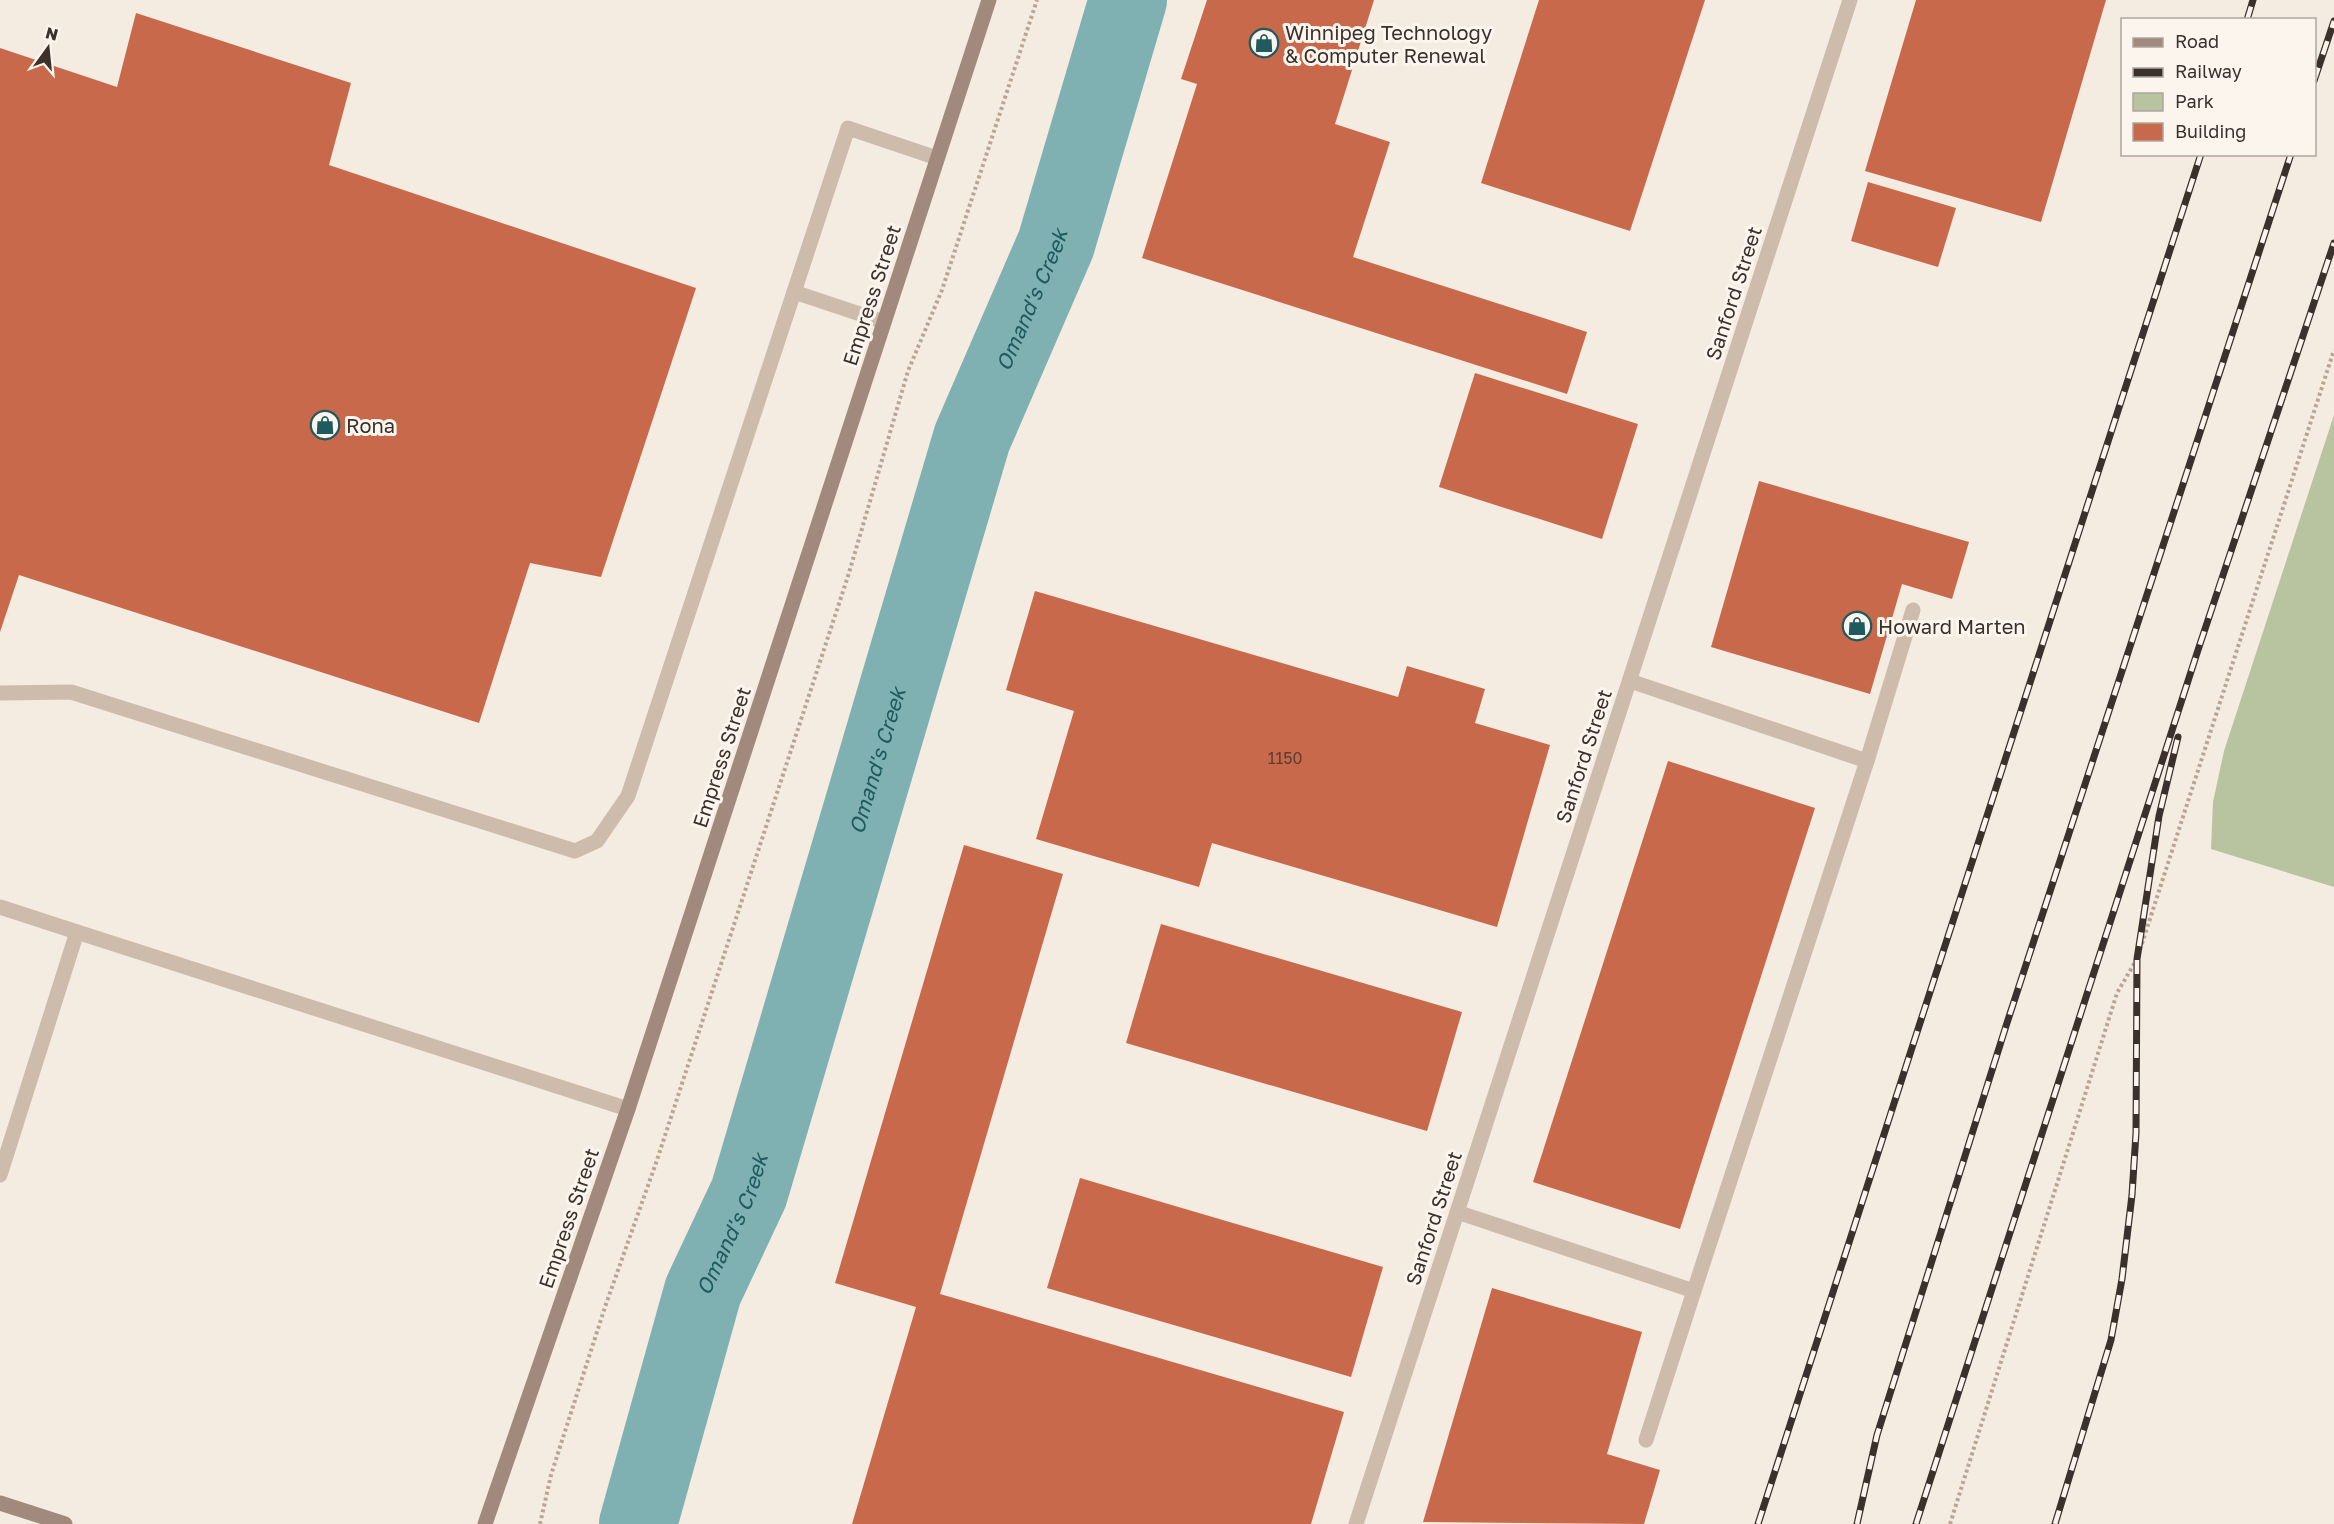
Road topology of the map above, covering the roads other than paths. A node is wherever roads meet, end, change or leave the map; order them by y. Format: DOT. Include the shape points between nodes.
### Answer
graph roads {
  1 [pos="989,0"];
  2 [pos="1850,0"];
  3 [pos="937,158"];
  4 [pos="794,292"];
  5 [pos="884,322"];
  6 [pos="1913,610"];
  7 [pos="1630,681"];
  8 [pos="0,693"];
  9 [pos="1868,762"];
  10 [pos="0,907"];
  11 [pos="77,932"];
  12 [pos="628,1109"];
  13 [pos="0,1175"];
  14 [pos="1457,1212"];
  15 [pos="1694,1291"];
  16 [pos="1646,1440"];
  17 [pos="0,1503"];
  18 [pos="65,1524"];
  19 [pos="485,1524"];
  20 [pos="1356,1524"];
  1 -- 3 [label="main road, Empress Street"];
  2 -- 7 [label="street, Sanford Street"];
  3 -- 4 [label="street" via="848,128"];
  3 -- 5 [label="main road, Empress Street"];
  4 -- 5 [label="street"];
  4 -- 8 [label="street" via="628,796 597,841 575,851 71,692"];
  5 -- 12 [label="main road, Empress Street"];
  6 -- 9 [label="street"];
  7 -- 9 [label="street"];
  7 -- 14 [label="street, Sanford Street"];
  9 -- 15 [label="street"];
  10 -- 11 [label="street"];
  11 -- 12 [label="street"];
  11 -- 13 [label="street"];
  12 -- 19 [label="main road, Empress Street"];
  14 -- 15 [label="street"];
  14 -- 20 [label="street, Sanford Street"];
  15 -- 16 [label="street"];
  17 -- 18 [label="main road"];
}
